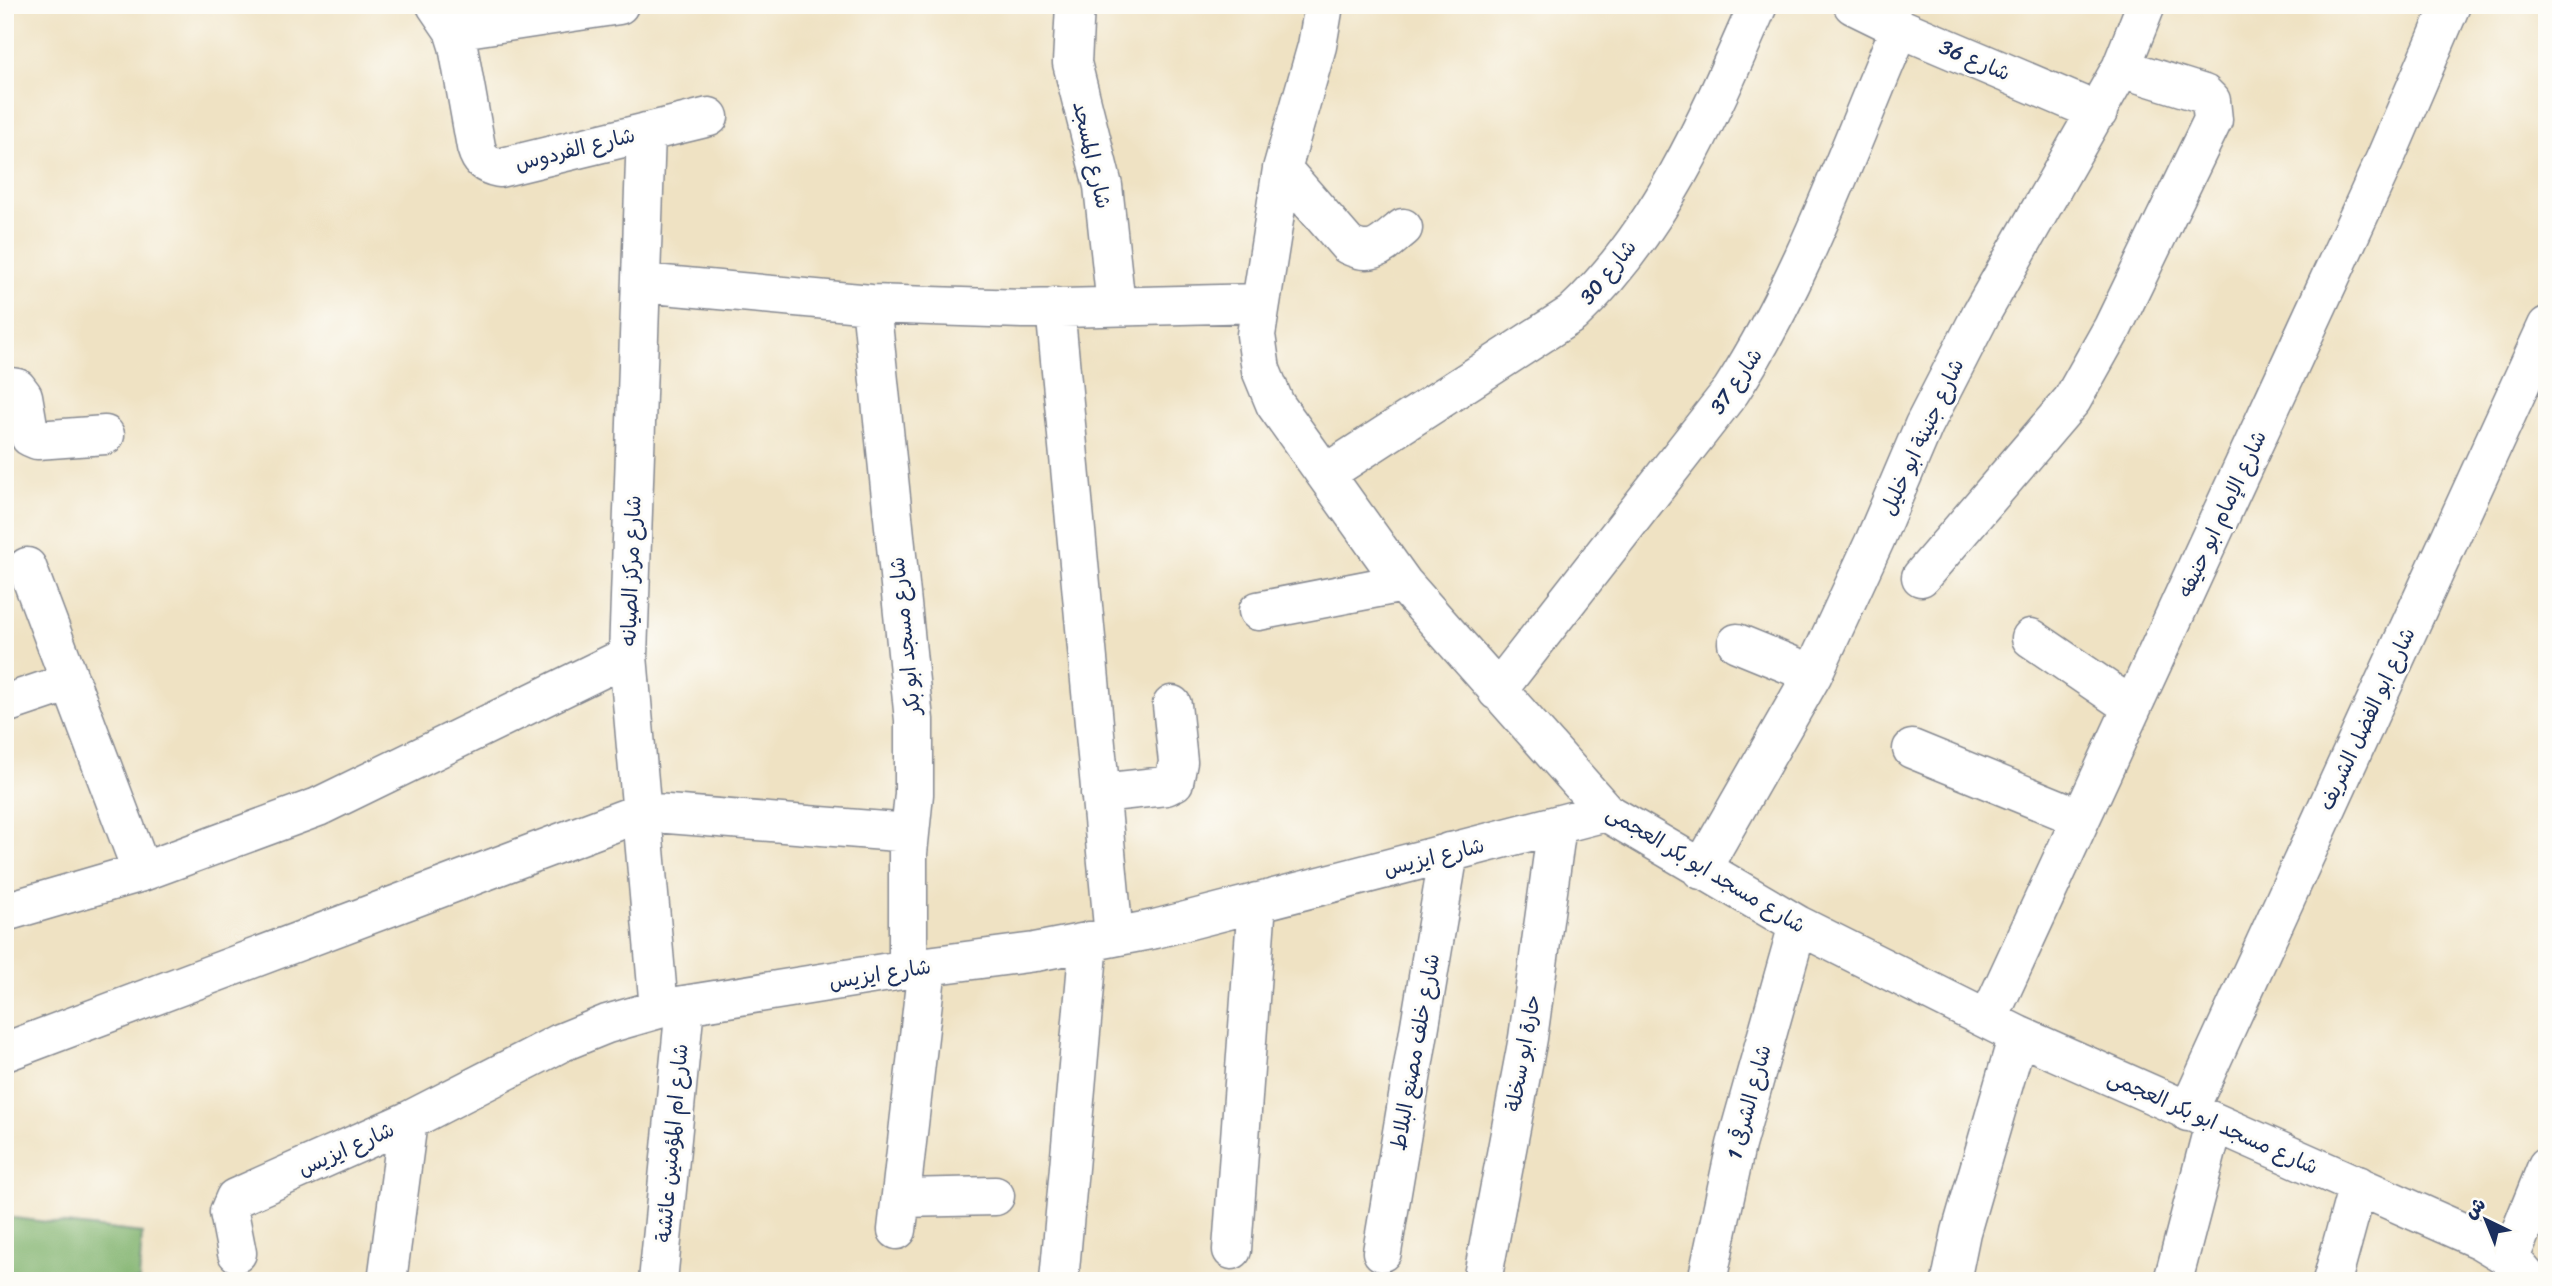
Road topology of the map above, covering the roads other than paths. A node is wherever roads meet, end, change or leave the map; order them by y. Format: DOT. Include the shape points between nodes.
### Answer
graph roads {
  1 [pos="619,5"];
  2 [pos="1075,5"];
  3 [pos="1324,5"];
  4 [pos="1758,5"];
  5 [pos="1853,5"];
  6 [pos="2146,5"];
  7 [pos="2451,5"];
  8 [pos="445,18"];
  9 [pos="1899,28"];
  10 [pos="2121,68"];
  11 [pos="2098,112"];
  12 [pos="709,117"];
  13 [pos="646,132"];
  14 [pos="1282,169"];
  15 [pos="1403,228"];
  16 [pos="642,283"];
  17 [pos="1260,303"];
  18 [pos="871,304"];
  19 [pos="1116,306"];
  20 [pos="1055,307"];
  21 [pos="2547,326"];
  22 [pos="5,386"];
  23 [pos="104,435"];
  24 [pos="1325,474"];
  25 [pos="27,567"];
  26 [pos="1922,577"];
  27 [pos="1403,583"];
  28 [pos="1258,611"];
  29 [pos="2031,638"];
  30 [pos="1737,643"];
  31 [pos="628,656"];
  32 [pos="1813,674"];
  33 [pos="70,682"];
  34 [pos="1497,691"];
  35 [pos="5,704"];
  36 [pos="1172,705"];
  37 [pos="2132,707"];
  38 [pos="1912,749"];
  39 [pos="1100,793"];
  40 [pos="642,812"];
  41 [pos="1606,812"];
  42 [pos="2081,818"];
  43 [pos="1557,825"];
  44 [pos="910,832"];
  45 [pos="1449,852"];
  46 [pos="1701,870"];
  47 [pos="142,872"];
  48 [pos="1257,902"];
  49 [pos="5,912"];
  50 [pos="1798,925"];
  51 [pos="1101,939"];
  52 [pos="918,967"];
  53 [pos="672,1008"];
  54 [pos="2003,1028"];
  55 [pos="5,1052"];
  56 [pos="2201,1118"];
  57 [pos="408,1121"];
  58 [pos="2547,1166"];
  59 [pos="2358,1185"];
  60 [pos="995,1196"];
  61 [pos="2538,1209"];
  62 [pos="1232,1250"];
  63 [pos="237,1252"];
  64 [pos="1382,1252"];
  65 [pos="2520,1269"];
  66 [pos="387,1281"];
  67 [pos="659,1281"];
  68 [pos="1059,1281"];
  69 [pos="1482,1281"];
  70 [pos="1707,1281"];
  71 [pos="1951,1281"];
  72 [pos="2173,1281"];
  73 [pos="2332,1281"];
  1 -- 8 [label="street"];
  2 -- 19 [label="street, شارع المسجد" via="1072,64 1103,186"];
  3 -- 14 [label="street, شارع مسجد ابو بكر العجمى"];
  4 -- 24 [label="street, شارع 30" via="1676,179 1599,289 1572,314"];
  5 -- 9 [label="street, شارع 36"];
  6 -- 10 [label="street, شارع جنينة ابو خليل"];
  7 -- 37 [label="street, شارع الإمام ابو حنيفه" via="2385,159"];
  8 -- 13 [label="street, شارع الفردوس" via="479,158 487,166 499,168"];
  9 -- 11 [label="street, شارع 36"];
  9 -- 34 [label="street, شارع 37" via="1811,247 1762,345"];
  10 -- 11 [label="street, شارع جنينة ابو خليل"];
  10 -- 26 [label="street" via="2204,94 2214,110 2213,120 2101,351 2072,400"];
  11 -- 32 [label="street, شارع جنينة ابو خليل" via="1980,314 1924,425"];
  12 -- 13 [label="street, شارع الفردوس"];
  13 -- 16 [label="street, شارع مركز الصيانه"];
  14 -- 15 [label="street" via="1348,245 1362,252 1377,249"];
  14 -- 17 [label="street, شارع مسجد ابو بكر العجمى"];
  16 -- 18 [label="street"];
  16 -- 31 [label="street, شارع مركز الصيانه"];
  17 -- 19 [label="street"];
  17 -- 24 [label="street, شارع مسجد ابو بكر العجمى" via="1256,335 1261,370 1275,404"];
  18 -- 20 [label="street"];
  18 -- 44 [label="street, شارع مسجد ابو بكر" via="914,720"];
  19 -- 20 [label="street"];
  20 -- 39 [label="street"];
  21 -- 56 [label="street, شارع ابو الفضل الشريف"];
  22 -- 23 [label="street" via="17,388 23,396 30,437"];
  24 -- 27 [label="street, شارع مسجد ابو بكر العجمى"];
  25 -- 33 [label="street"];
  27 -- 28 [label="street"];
  27 -- 34 [label="street, شارع مسجد ابو بكر العجمى"];
  29 -- 37 [label="street"];
  30 -- 32 [label="street"];
  31 -- 40 [label="street, شارع مركز الصيانه"];
  31 -- 47 [label="street" via="318,807"];
  32 -- 46 [label="street, شارع جنينة ابو خليل"];
  33 -- 35 [label="street"];
  33 -- 47 [label="street"];
  34 -- 41 [label="street, شارع مسجد ابو بكر العجمى"];
  36 -- 39 [label="street" via="1178,762 1174,782"];
  37 -- 42 [label="street, شارع الإمام ابو حنيفه"];
  38 -- 42 [label="street"];
  39 -- 51 [label="street"];
  40 -- 44 [label="street"];
  40 -- 53 [label="street, شارع مركز الصيانه"];
  40 -- 55 [label="street"];
  41 -- 43 [label="street, شارع ايزيس"];
  41 -- 46 [label="street, شارع مسجد ابو بكر العجمى"];
  42 -- 54 [label="street, شارع الإمام ابو حنيفه"];
  43 -- 45 [label="street, شارع ايزيس"];
  43 -- 69 [label="street, حارة ابو سخلة" via="1528,1038"];
  44 -- 52 [label="street, شارع مسجد ابو بكر"];
  45 -- 48 [label="street, شارع ايزيس"];
  45 -- 64 [label="street, شارع خلف مصنع البلاط"];
  46 -- 50 [label="street, شارع مسجد ابو بكر العجمى"];
  47 -- 49 [label="street"];
  48 -- 51 [label="street, شارع ايزيس"];
  48 -- 62 [label="street"];
  50 -- 54 [label="street, شارع مسجد ابو بكر العجمى"];
  50 -- 70 [label="street, شارع الشرقى 1" via="1736,1145"];
  51 -- 52 [label="street, شارع ايزيس"];
  51 -- 68 [label="street"];
  52 -- 53 [label="street, شارع ايزيس"];
  52 -- 60 [label="street, شارع مسجد ابو بكر" via="900,1214"];
  53 -- 57 [label="street, شارع ايزيس" via="607,1024 560,1043"];
  53 -- 67 [label="street, شارع ام المؤمنين عائشة"];
  54 -- 56 [label="street, شارع مسجد ابو بكر العجمى"];
  54 -- 71 [label="street"];
  56 -- 59 [label="street, شارع مسجد ابو بكر العجمى"];
  56 -- 72 [label="street, شارع ابو الفضل الشريف"];
  57 -- 63 [label="street, شارع ايزيس" via="235,1198 229,1212"];
  57 -- 66 [label="street"];
  58 -- 61 [label="street"];
  59 -- 65 [label="street, شارع مسجد ابو بكر العجمى" via="2480,1240"];
  59 -- 73 [label="street"];
  61 -- 65 [label="street"];
}
